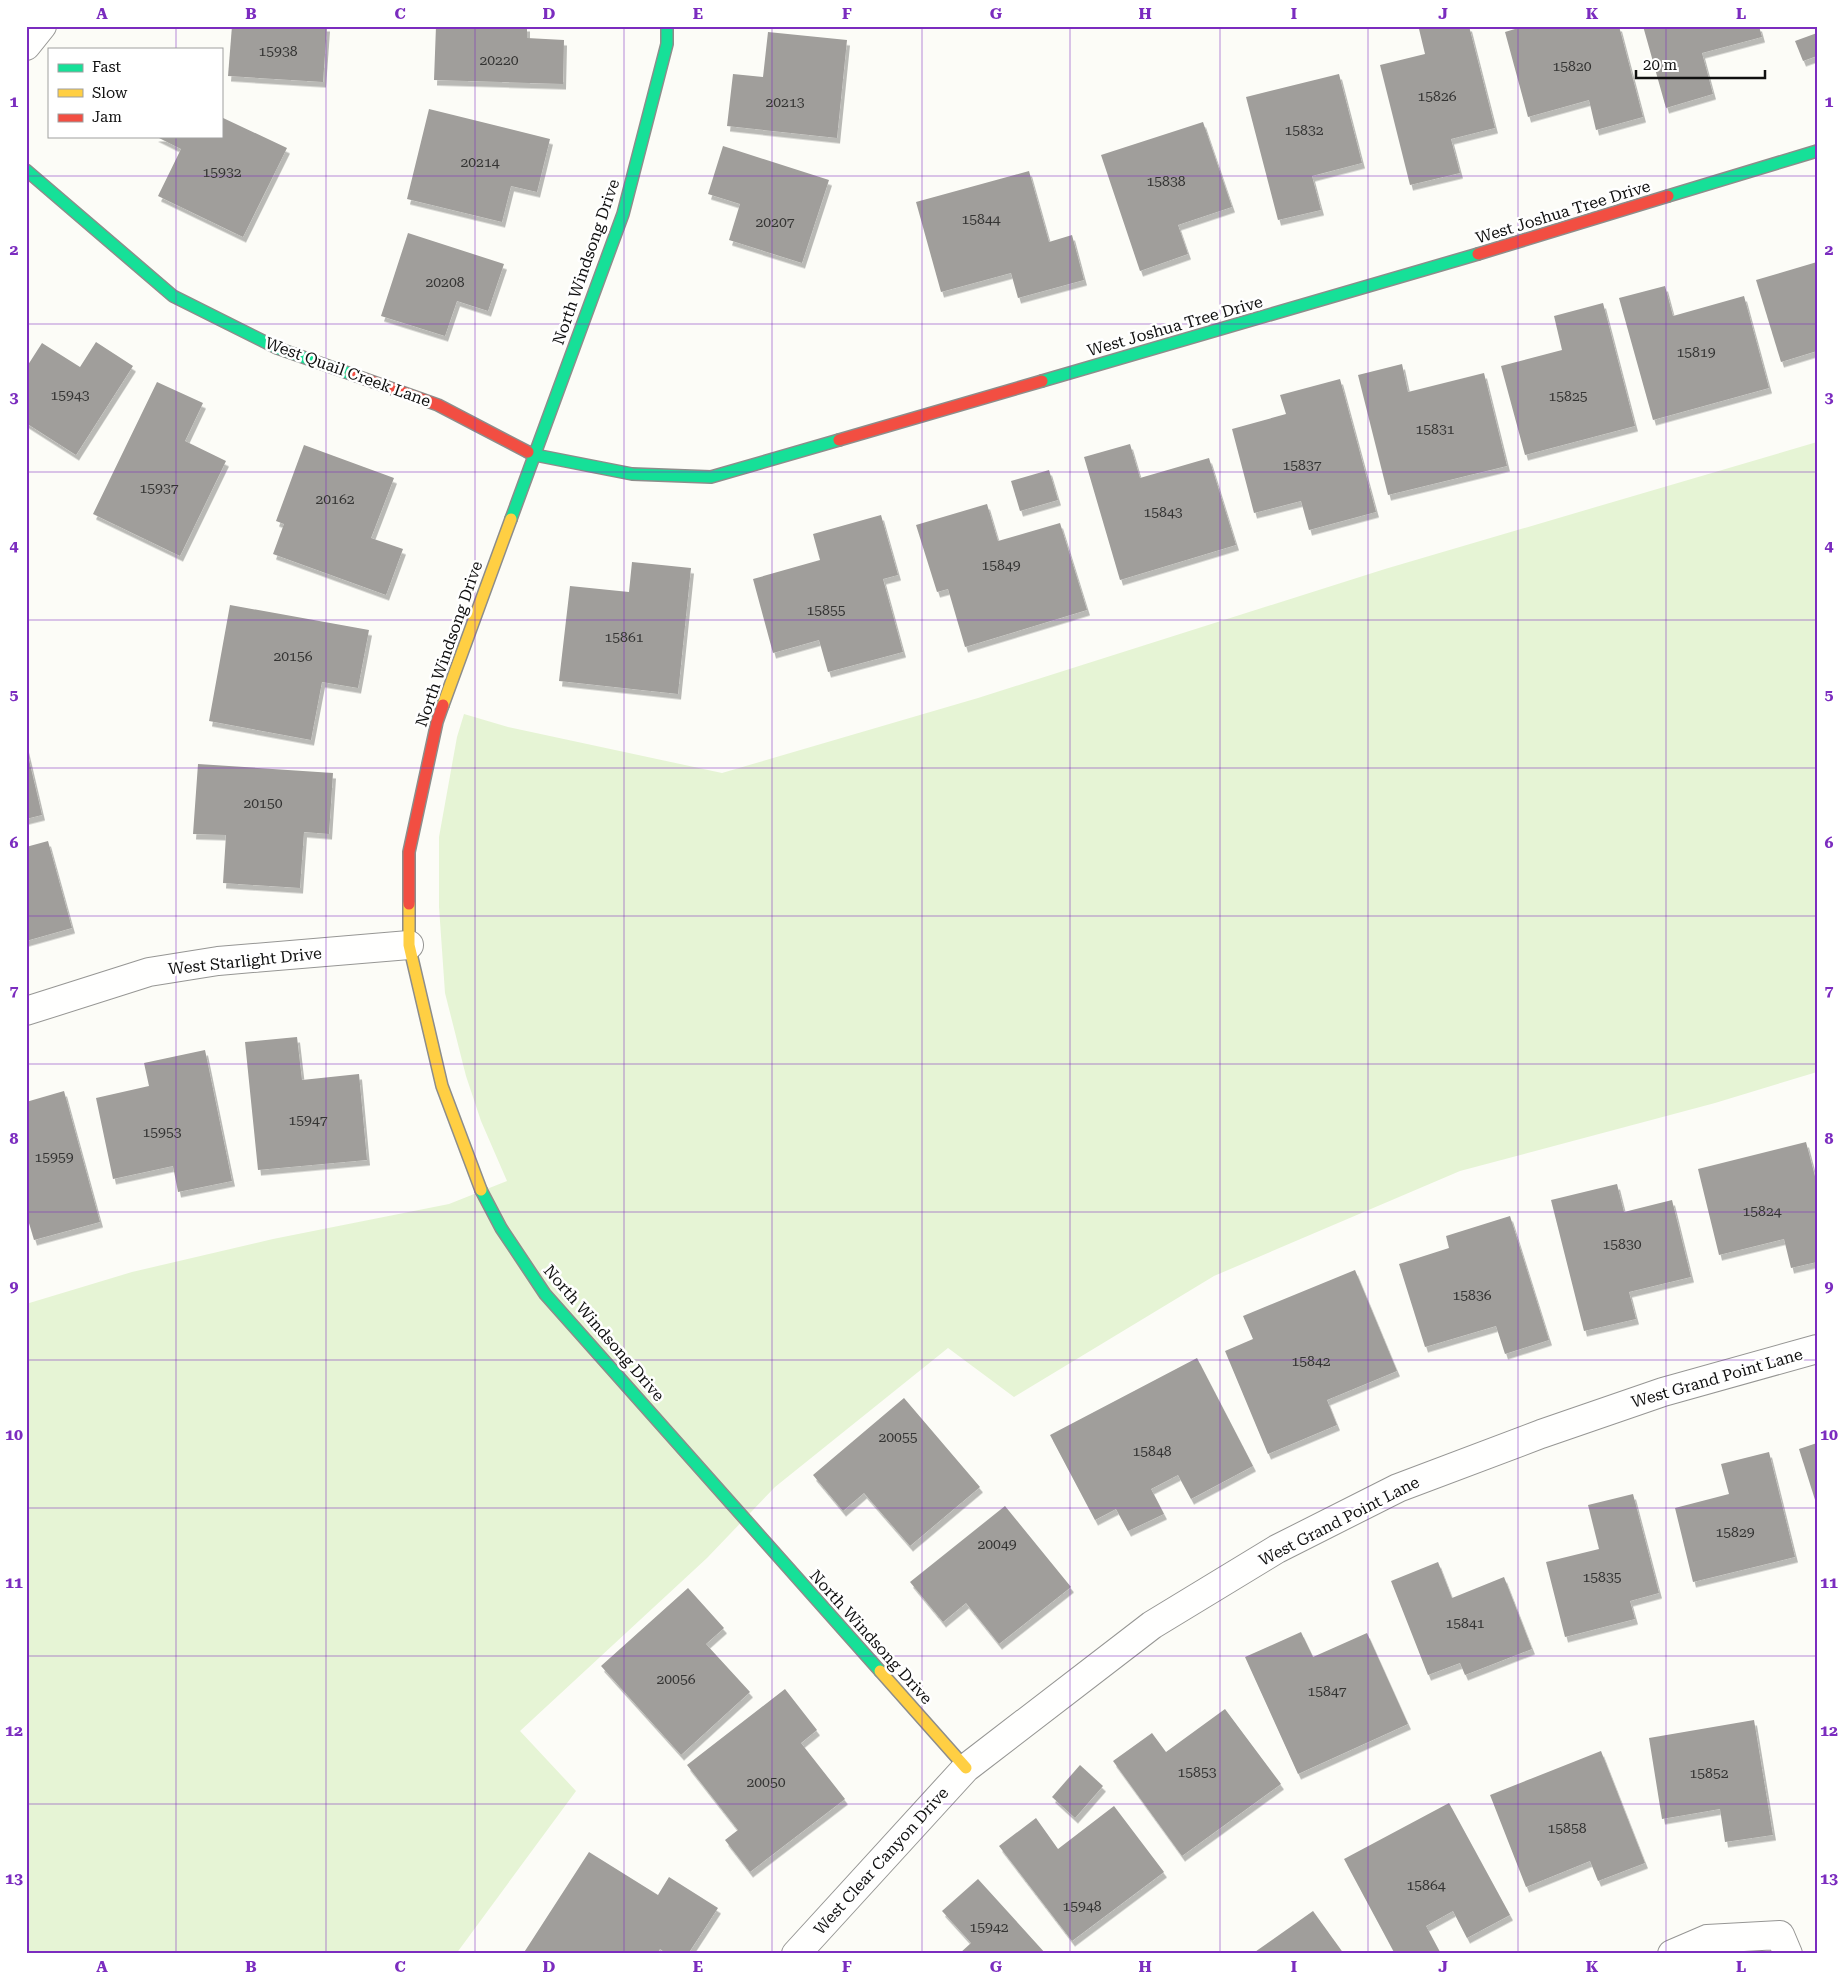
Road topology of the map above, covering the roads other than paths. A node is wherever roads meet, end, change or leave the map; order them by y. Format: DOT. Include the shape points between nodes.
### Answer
graph roads {
  1 [pos="42,26"];
  2 [pos="667,26"];
  3 [pos="26,46"];
  4 [pos="1817,152"];
  5 [pos="26,170"];
  6 [pos="535,455"];
  7 [pos="409,945"];
  8 [pos="26,1011"];
  9 [pos="1817,1350"];
  10 [pos="966,1768"];
  11 [pos="1784,1944"];
  12 [pos="796,1954"];
  13 [pos="1672,1954"];
  1 -- 3 [label="street"];
  2 -- 6 [label="street, North Windsong Drive" via="667,44 622,214"];
  4 -- 6 [label="street, West Joshua Tree Drive" via="1439,266 711,477 632,474"];
  5 -- 6 [label="street, West Quail Creek Lane" via="173,296 277,348 438,405"];
  6 -- 7 [label="street, North Windsong Drive" via="437,722 410,852"];
  7 -- 8 [label="street, West Starlight Drive" via="218,961 149,972"];
  7 -- 10 [label="street, North Windsong Drive" via="442,1086 476,1181 501,1228 545,1294"];
  9 -- 10 [label="street, West Grand Point Lane" via="1663,1392 1398,1488 1277,1550 1152,1625"];
  10 -- 12 [label="street, West Clear Canyon Drive"];
  11 -- 13 [label="street" via="1707,1940"];
}
